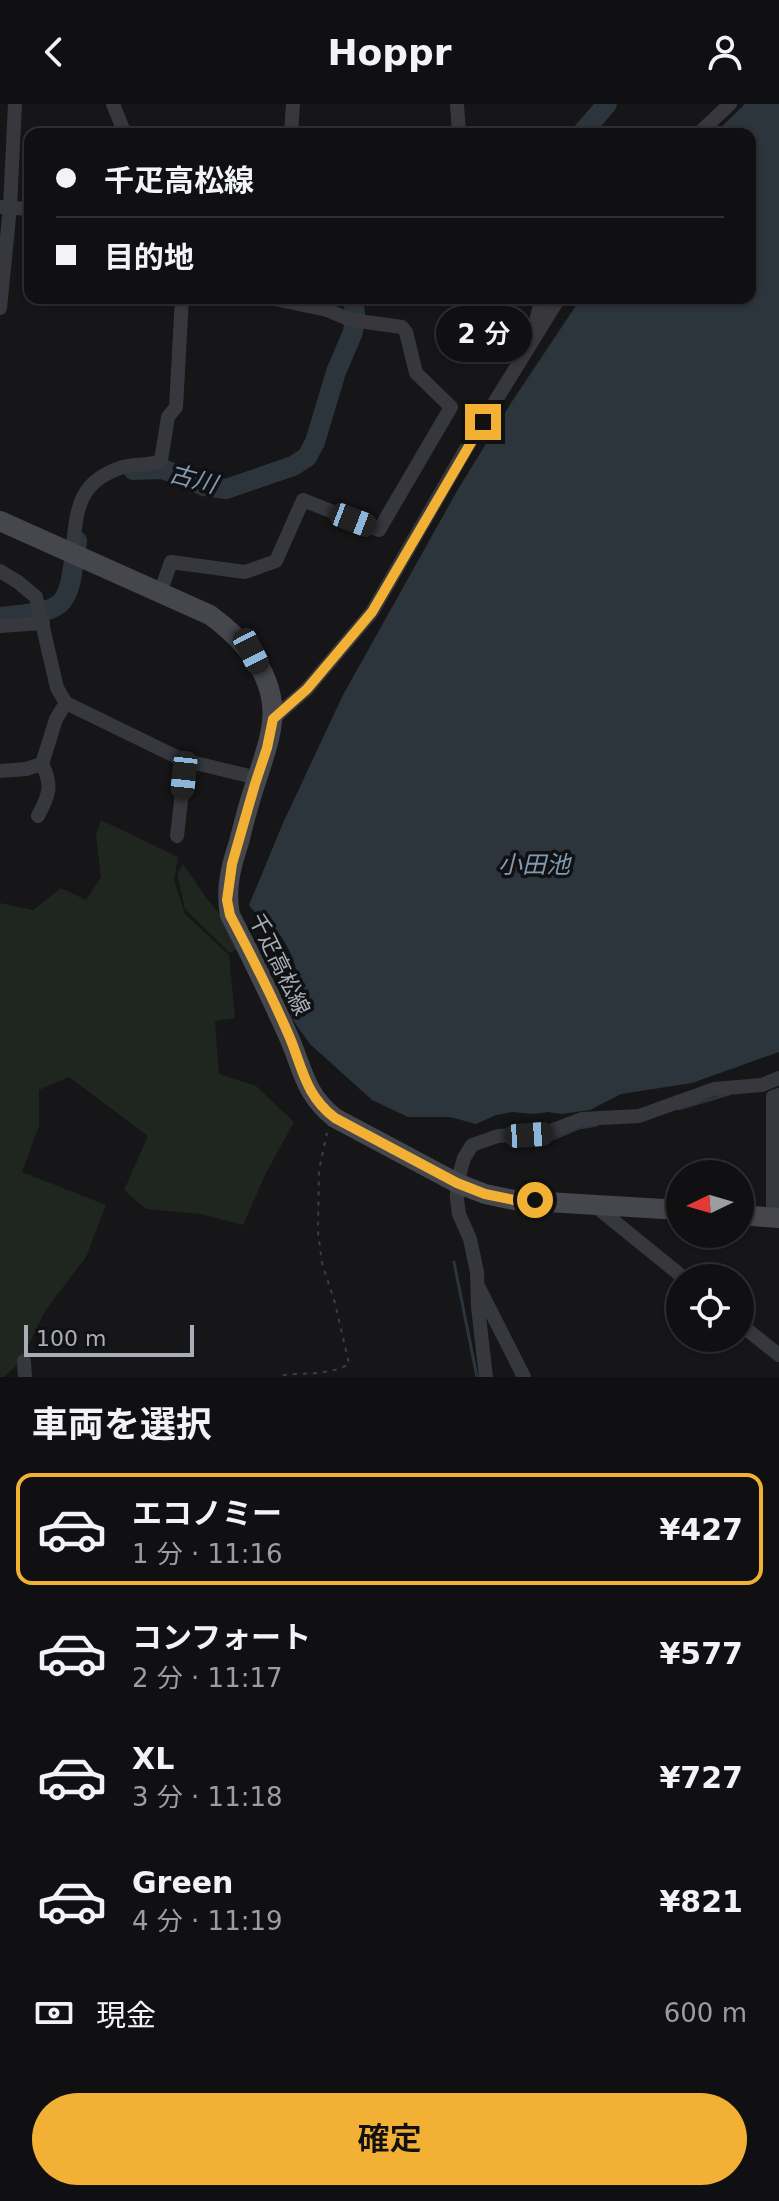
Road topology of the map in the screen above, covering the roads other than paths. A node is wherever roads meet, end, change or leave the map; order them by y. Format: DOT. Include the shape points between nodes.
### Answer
graph roads {
  1 [pos="15,104"];
  2 [pos="113,104"];
  3 [pos="293,104"];
  4 [pos="457,104"];
  5 [pos="730,104"];
  6 [pos="123,128"];
  7 [pos="291,128"];
  8 [pos="459,128"];
  9 [pos="704,128"];
  10 [pos="5,207"];
  11 [pos="182,304"];
  12 [pos="298,304"];
  13 [pos="501,304"];
  14 [pos="541,304"];
  15 [pos="556,304"];
  16 [pos="0,308"];
  17 [pos="459,347"];
  18 [pos="530,348"];
  19 [pos="0,521"];
  20 [pos="77,557"];
  21 [pos="0,571"];
  22 [pos="160,593"];
  23 [pos="42,615"];
  24 [pos="0,626"];
  25 [pos="66,703"];
  26 [pos="273,719"];
  27 [pos="183,760"];
  28 [pos="42,764"];
  29 [pos="0,771"];
  30 [pos="257,778"];
  31 [pos="38,816"];
  32 [pos="177,836"];
  33 [pos="779,1078"];
  34 [pos="779,1095"];
  35 [pos="457,1183"];
  36 [pos="592,1204"];
  37 [pos="666,1209"];
  38 [pos="754,1216"];
  39 [pos="776,1218"];
  40 [pos="667,1264"];
  41 [pos="477,1284"];
  42 [pos="754,1335"];
  43 [pos="779,1355"];
  44 [pos="24,1361"];
  45 [pos="25,1377"];
  46 [pos="486,1377"];
  47 [pos="524,1377"];
  1 -- 10 [label="street"];
  2 -- 6 [label="street"];
  3 -- 7 [label="street"];
  4 -- 8 [label="street"];
  5 -- 9 [label="street"];
  10 -- 16 [label="street"];
  11 -- 20 [label="street" via="176,407 168,417 161,460 122,467 90,488 78,507"];
  12 -- 22 [label="street" via="402,327 416,373 451,407 379,530 303,500 276,561 245,572 171,562"];
  13 -- 17 [label="street"];
  14 -- 18 [label="street"];
  15 -- 18 [label="street"];
  18 -- 26 [label="street" via="372,612 307,689"];
  19 -- 20 [label="main road, 千疋高松線"];
  20 -- 22 [label="main road, 千疋高松線"];
  21 -- 23 [label="street" via="36,597"];
  22 -- 26 [label="main road, 千疋高松線" via="210,615 251,651 265,679"];
  23 -- 24 [label="street"];
  23 -- 25 [label="street" via="57,688"];
  25 -- 27 [label="street"];
  25 -- 28 [label="street"];
  26 -- 30 [label="main road, 千疋高松線"];
  27 -- 30 [label="street"];
  27 -- 32 [label="street"];
  28 -- 29 [label="street"];
  28 -- 31 [label="street" via="49,789"];
  30 -- 35 [label="main road, 千疋高松線" via="227,900 309,1090 328,1113"];
  33 -- 35 [label="street" via="762,1085 714,1089 639,1116 582,1119 545,1133 484,1140 472,1145"];
  34 -- 39 [label="street" via="773,1097"];
  35 -- 36 [label="main road, 千疋高松線" via="514,1200"];
  35 -- 41 [label="street" via="459,1214 470,1239"];
  36 -- 37 [label="main road, 千疋高松線"];
  36 -- 40 [label="street"];
  38 -- 39 [label="main road"];
  41 -- 46 [label="street"];
  41 -- 47 [label="street"];
  42 -- 43 [label="street"];
  44 -- 45 [label="street"];
}
